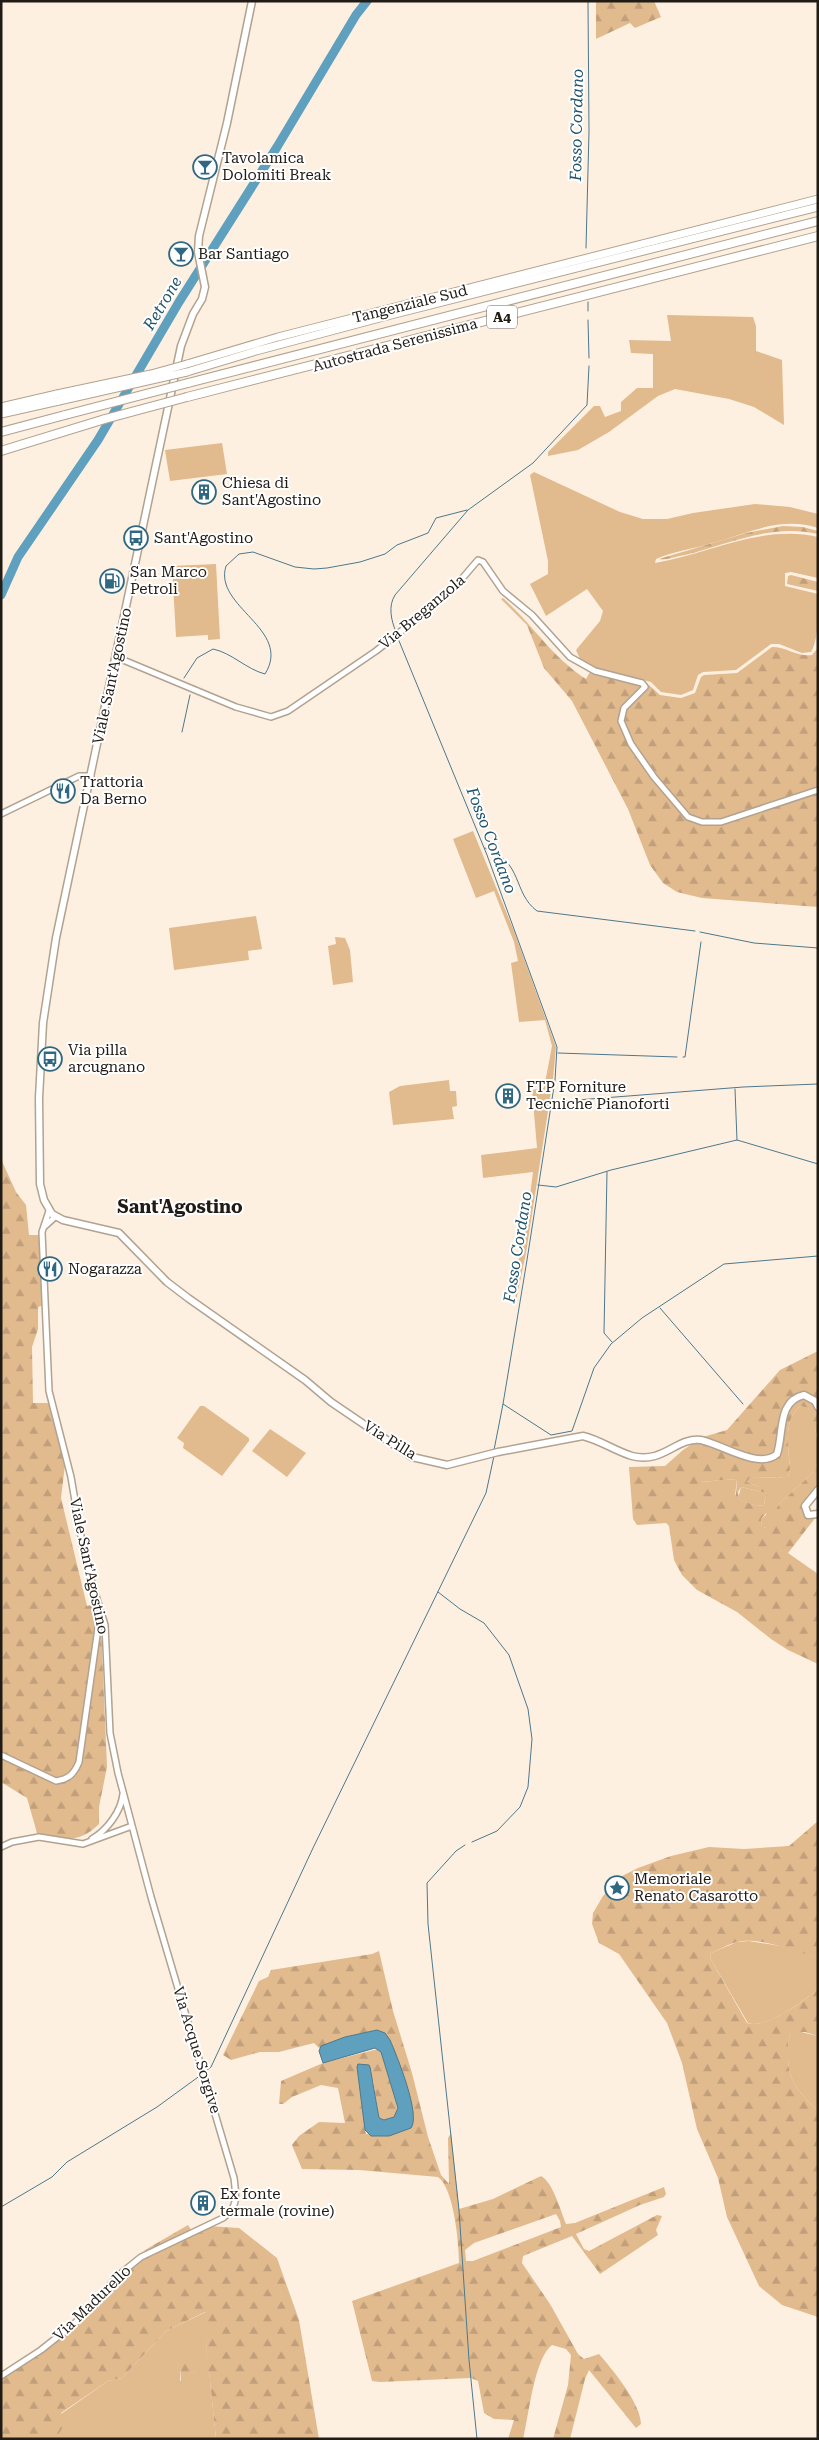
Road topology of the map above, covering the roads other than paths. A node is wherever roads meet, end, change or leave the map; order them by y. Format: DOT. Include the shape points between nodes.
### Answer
graph roads {
  1 [pos="252,1"];
  2 [pos="818,199"];
  3 [pos="818,207"];
  4 [pos="818,221"];
  5 [pos="818,236"];
  6 [pos="58,398"];
  7 [pos="1,407"];
  8 [pos="1,414"];
  9 [pos="105,419"];
  10 [pos="1,432"];
  11 [pos="1,447"];
  12 [pos="1,452"];
  13 [pos="116,657"];
  14 [pos="92,776"];
  15 [pos="818,790"];
  16 [pos="1,814"];
  17 [pos="49,1211"];
  18 [pos="55,1216"];
  19 [pos="42,1232"];
  20 [pos="818,1407"];
  21 [pos="818,1490"];
  22 [pos="818,1514"];
  23 [pos="100,1611"];
  24 [pos="1,1755"];
  25 [pos="123,1788"];
  26 [pos="132,1826"];
  27 [pos="76,1844"];
  28 [pos="1,1847"];
  29 [pos="151,1898"];
  30 [pos="236,2205"];
  31 [pos="1,2376"];
  1 -- 13 [label="main road, Viale Sant'Agostino" via="199,236 198,252 205,278 202,299 181,346"];
  2 -- 6 [label="highway, Tangenziale Sud, bridge" via="278,337"];
  3 -- 6 [label="highway, Tangenziale Sud, bridge" via="256,350 187,372"];
  4 -- 10 [label="highway, Autostrada Serenissima / A4, bridge"];
  5 -- 9 [label="highway, Autostrada Serenissima / A4, bridge"];
  6 -- 7 [label="highway, Tangenziale Sud"];
  6 -- 8 [label="highway, Tangenziale Sud"];
  9 -- 11 [label="highway, Autostrada Serenissima / A4"];
  9 -- 12 [label="highway"];
  13 -- 14 [label="main road, Viale Sant'Agostino"];
  13 -- 15 [label="street, Via Breganzola" via="236,707 271,717 288,711 392,638 454,588 478,560 483,562 503,591 532,615 570,657 595,671 642,683 645,687 624,708 621,721 625,734 688,817 702,822 721,822"];
  14 -- 16 [label="street" via="79,776"];
  14 -- 17 [label="main road, Viale Sant'Agostino" via="56,938 43,1023 39,1160 40,1184"];
  17 -- 18 [label="main road"];
  17 -- 19 [label="street, Viale Sant'Agostino"];
  18 -- 19 [label="street"];
  18 -- 20 [label="main road, Via Pilla" via="119,1234 167,1282 188,1298 412,1457 448,1465 582,1436 632,1456 649,1458 692,1440 766,1459 777,1454 784,1412 793,1400 804,1395 815,1401"];
  19 -- 23 [label="street, Viale Sant'Agostino" via="49,1391 71,1477 85,1560"];
  21 -- 22 [label="main road" via="805,1506 808,1516"];
  23 -- 24 [label="street" via="76,1771 72,1776 56,1781"];
  23 -- 25 [label="street, Viale Sant'Agostino" via="105,1625 110,1733"];
  25 -- 26 [label="street, Viale Sant'Agostino"];
  25 -- 27 [label="street" via="122,1801 115,1816 97,1836"];
  26 -- 27 [label="street" via="91,1842"];
  26 -- 29 [label="street, Viale Sant'Agostino"];
  27 -- 28 [label="street" via="39,1837"];
  29 -- 30 [label="street, Via Acque Sorgive" via="234,2178"];
  30 -- 31 [label="street, Via Madurello" via="223,2218 141,2257 120,2274 75,2323"];
}
